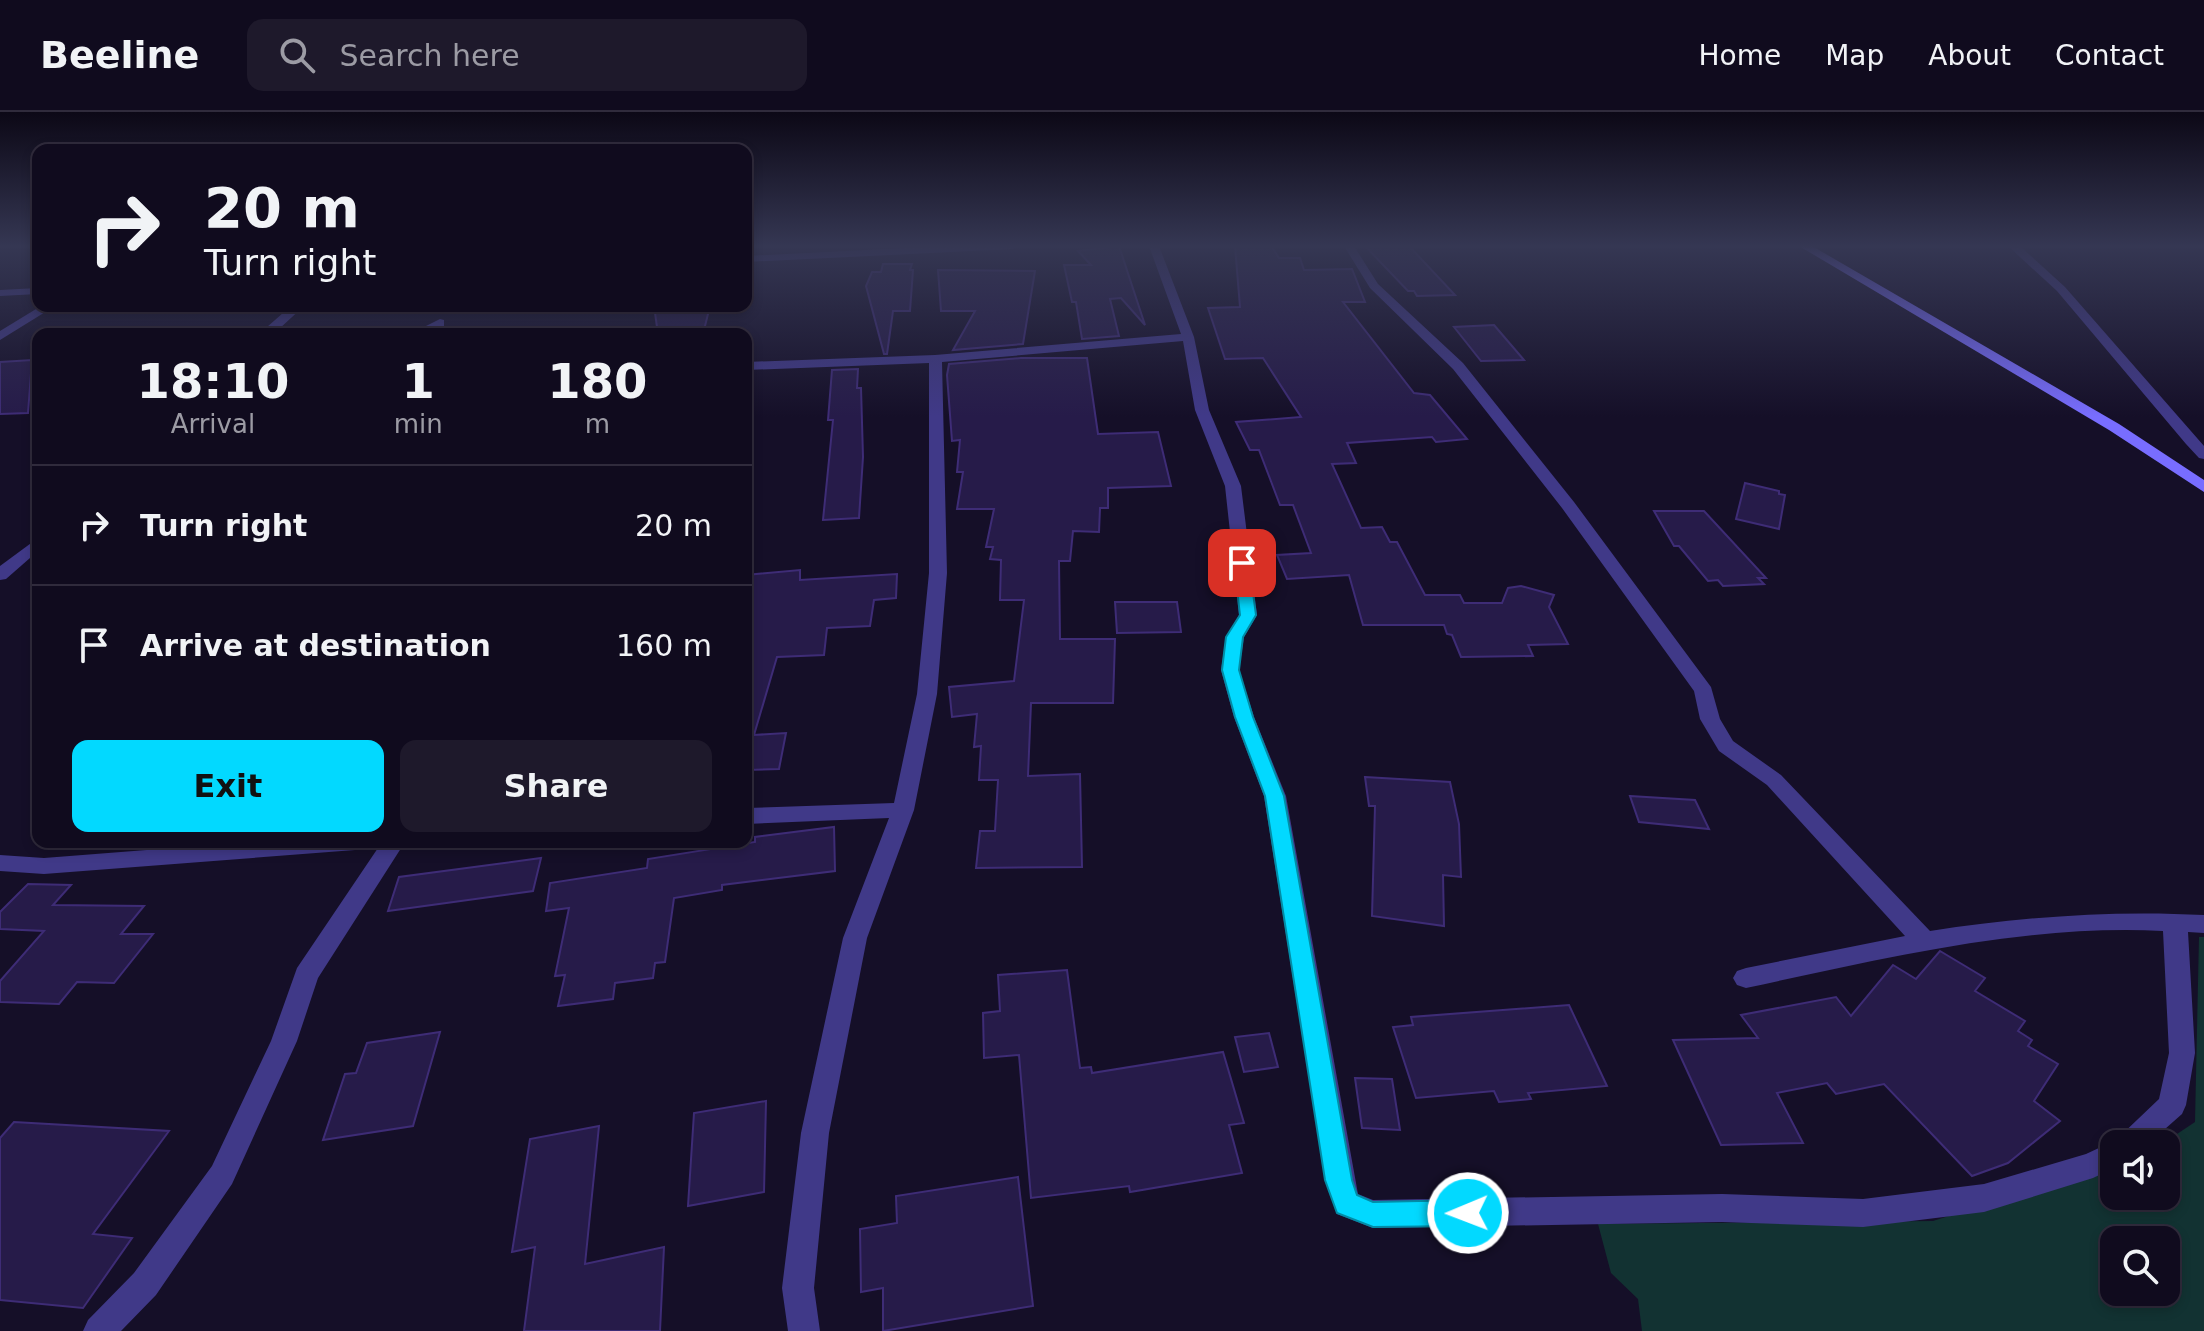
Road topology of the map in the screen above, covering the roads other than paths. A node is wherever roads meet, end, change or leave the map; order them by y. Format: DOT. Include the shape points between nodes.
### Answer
graph roads {
  1 [pos="1175,303"];
  2 [pos="1392,303"];
  3 [pos="1901,303"];
  4 [pos="2075,303"];
  5 [pos="39,312"];
  6 [pos="291,312"];
  7 [pos="440,323"];
  8 [pos="272,328"];
  9 [pos="429,328"];
  10 [pos="0,336"];
  11 [pos="1188,337"];
  12 [pos="935,359"];
  13 [pos="752,366"];
  14 [pos="2204,455"];
  15 [pos="2204,487"];
  16 [pos="32,548"];
  17 [pos="0,575"];
  18 [pos="903,810"];
  19 [pos="752,816"];
  20 [pos="277,848"];
  21 [pos="390,848"];
  22 [pos="0,863"];
  23 [pos="2175,921"];
  24 [pos="2204,924"];
  25 [pos="1923,940"];
  26 [pos="1746,978"];
  27 [pos="2144,1130"];
  28 [pos="2100,1161"];
  29 [pos="99,1331"];
  30 [pos="804,1331"];
  1 -- 11 [label="street"];
  2 -- 25 [label="street" via="1458,366 1568,505 1704,691 1710,719 1726,746 1774,780"];
  3 -- 15 [label="street" via="2114,427"];
  4 -- 14 [label="street"];
  5 -- 10 [label="street"];
  6 -- 8 [label="street"];
  7 -- 9 [label="street"];
  11 -- 12 [label="street"];
  11 -- 28 [label="street" via="1202,410 1233,486 1248,615 1235,637 1230,670 1275,796 1347,1204 1373,1214 1722,1208 1863,1213 1984,1198"];
  12 -- 13 [label="street"];
  12 -- 18 [label="street" via="938,573 927,694"];
  16 -- 17 [label="street"];
  18 -- 19 [label="street"];
  18 -- 30 [label="street" via="855,938 815,1133 798,1288"];
  20 -- 22 [label="street" via="44,866"];
  21 -- 29 [label="street" via="306,975 284,1041 222,1175 145,1284"];
  23 -- 24 [label="street"];
  23 -- 25 [label="street" via="2069,922"];
  23 -- 27 [label="street" via="2182,1053 2172,1105"];
  25 -- 26 [label="street"];
}
